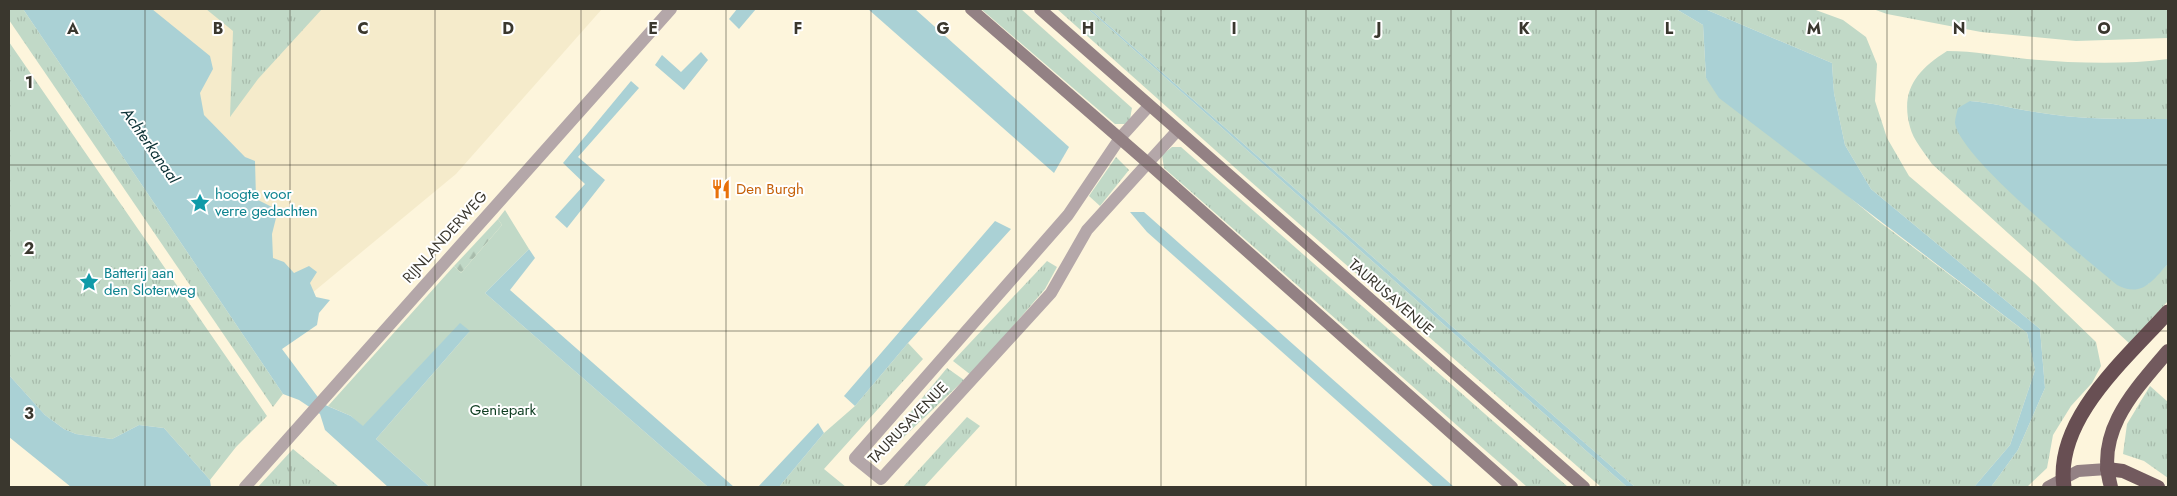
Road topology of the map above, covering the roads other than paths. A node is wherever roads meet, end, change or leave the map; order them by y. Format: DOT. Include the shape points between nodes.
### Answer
graph roads {
  1 [pos="671,9"];
  2 [pos="971,9"];
  3 [pos="1040,9"];
  4 [pos="1149,106"];
  5 [pos="1177,131"];
  6 [pos="1120,138"];
  7 [pos="1148,163"];
  8 [pos="2168,312"];
  9 [pos="2168,351"];
  10 [pos="2107,469"];
  11 [pos="2064,483"];
  12 [pos="245,487"];
  13 [pos="1512,487"];
  14 [pos="1584,487"];
  15 [pos="2048,487"];
  16 [pos="2111,487"];
  17 [pos="2158,487"];
  1 -- 12 [label="street, RIJNLANDERWEG"];
  2 -- 6 [label="main road"];
  3 -- 4 [label="main road, TAURUSAVENUE"];
  4 -- 5 [label="main road, TAURUSAVENUE"];
  4 -- 6 [label="street, TAURUSAVENUE"];
  5 -- 7 [label="street, TAURUSAVENUE"];
  5 -- 14 [label="main road, TAURUSAVENUE"];
  6 -- 7 [label="main road"];
  6 -- 7 [label="street, TAURUSAVENUE" via="1068,215 855,458 881,479 1051,293 1087,230"];
  7 -- 13 [label="main road"];
  8 -- 11 [label="highway" via="2084,409 2065,451"];
  9 -- 10 [label="highway" via="2127,401 2115,424 2108,445"];
  10 -- 11 [label="main road" via="2078,472"];
  10 -- 16 [label="highway"];
  10 -- 17 [label="highway" via="2123,471"];
  11 -- 15 [label="main road"];
}
